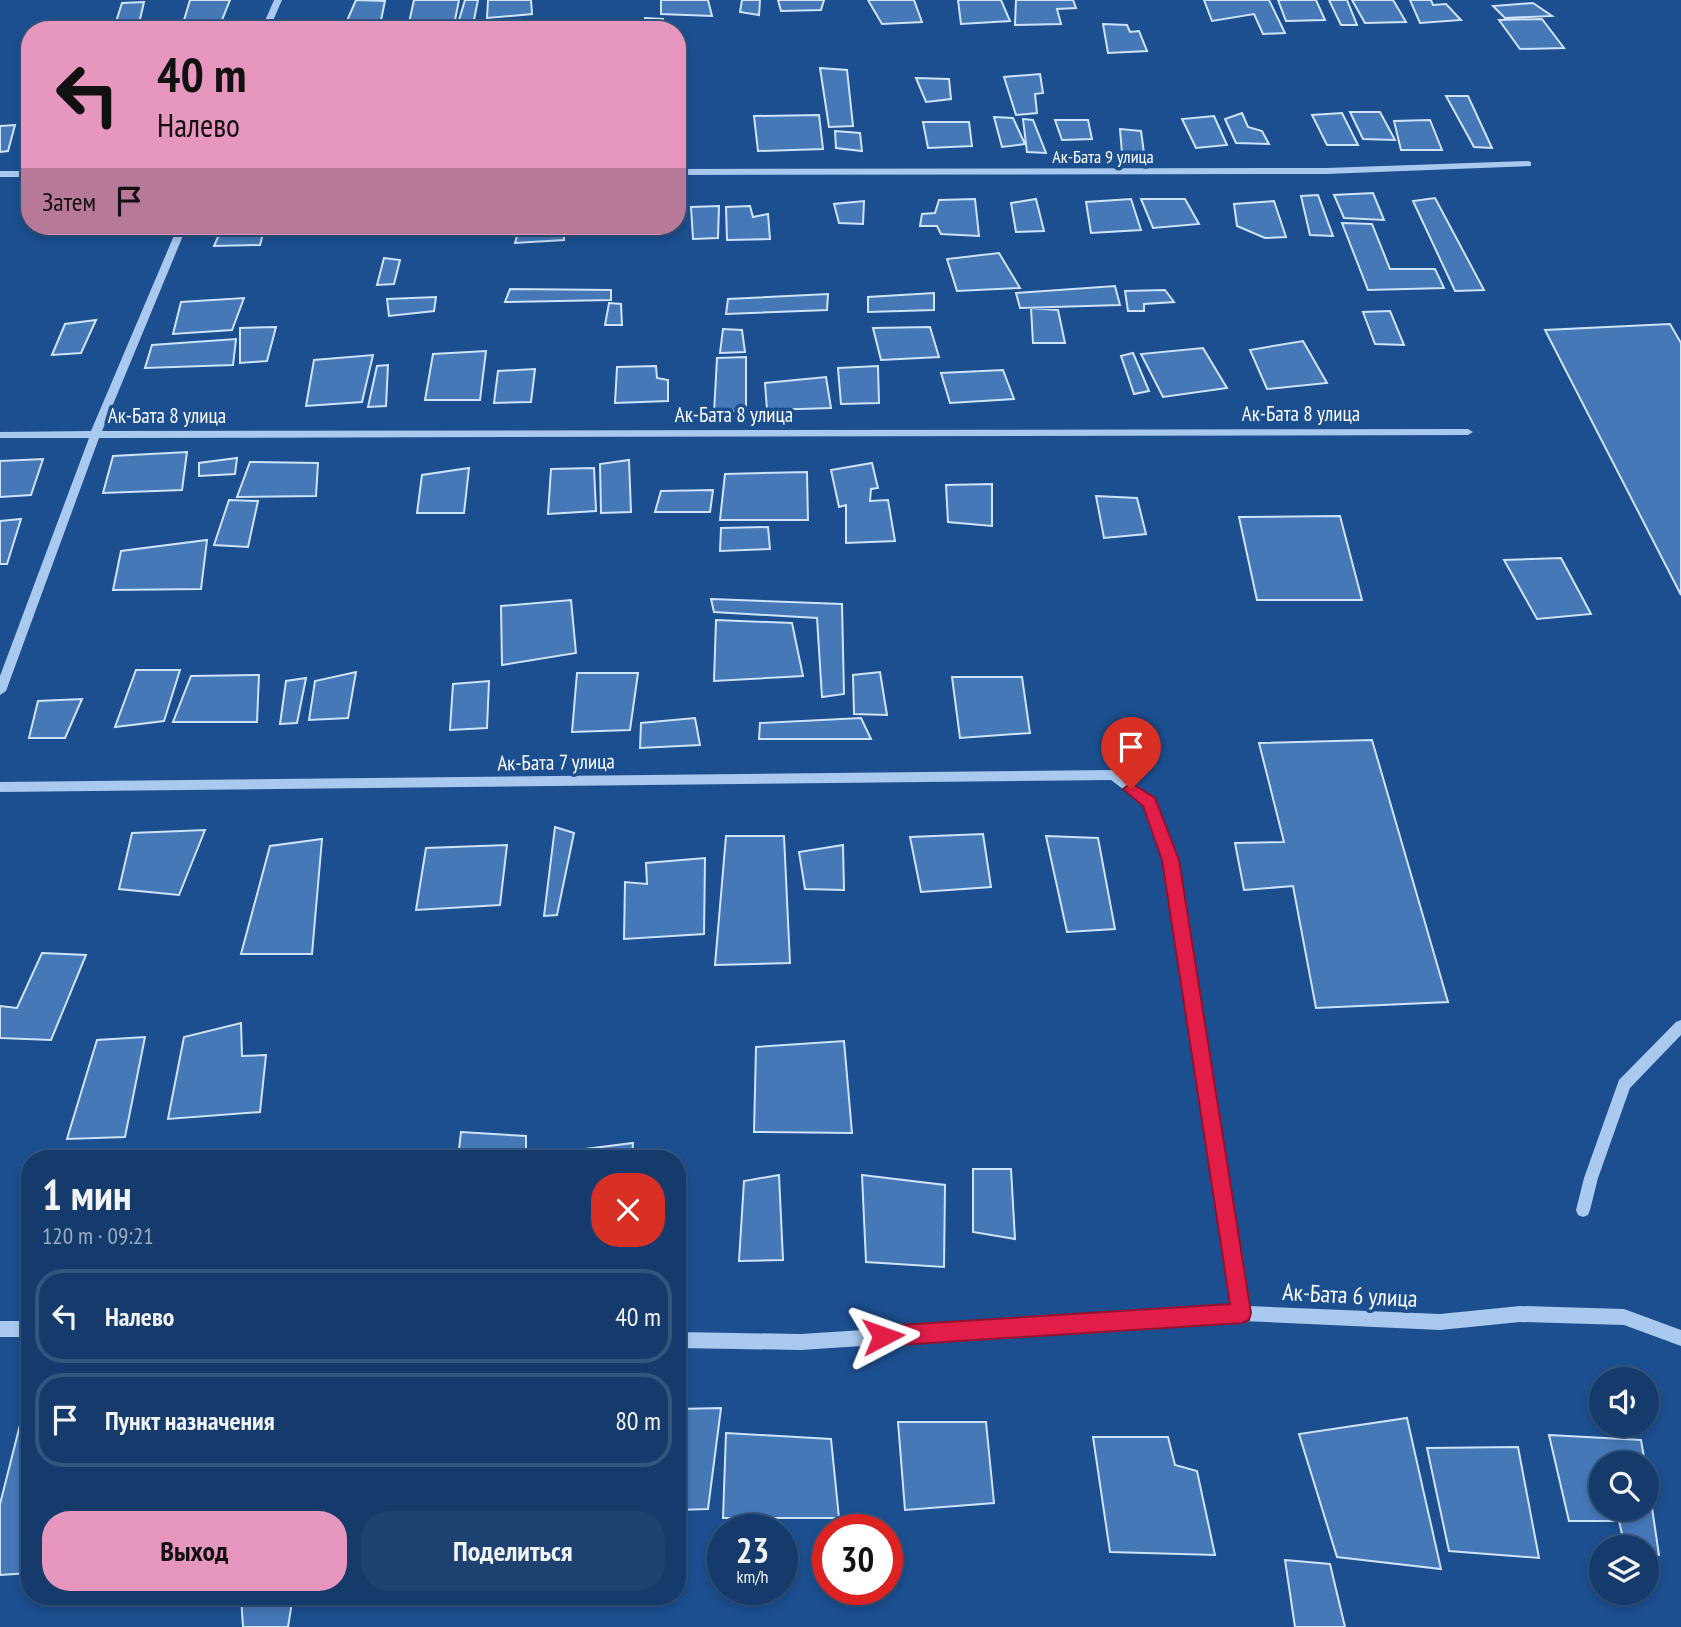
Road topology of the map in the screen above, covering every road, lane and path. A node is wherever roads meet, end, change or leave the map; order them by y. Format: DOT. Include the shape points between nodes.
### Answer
graph roads {
  1 [pos="278,0"];
  2 [pos="269,21"];
  3 [pos="1528,164"];
  4 [pos="686,172"];
  5 [pos="0,174"];
  6 [pos="21,174"];
  7 [pos="178,235"];
  8 [pos="1468,432"];
  9 [pos="0,435"];
  10 [pos="95,435"];
  11 [pos="0,691"];
  12 [pos="0,787"];
  13 [pos="1681,1026"];
  14 [pos="1583,1210"];
  15 [pos="1242,1313"];
  16 [pos="0,1329"];
  17 [pos="21,1329"];
  18 [pos="1681,1338"];
  19 [pos="686,1340"];
  1 -- 2 [label="street"];
  3 -- 4 [label="street, Ак-Бата 9 улица" via="1326,172"];
  5 -- 6 [label="street"];
  7 -- 10 [label="street"];
  8 -- 10 [label="street, Ак-Бата 8 улица"];
  9 -- 10 [label="street, Ак-Бата 8 улица"];
  10 -- 11 [label="street"];
  12 -- 15 [label="street, Ак-Бата 7 улица" via="1112,775 1149,802 1170,860"];
  13 -- 14 [label="street" via="1625,1084"];
  15 -- 18 [label="street, Ак-Бата 6 улица" via="1440,1322 1520,1314 1624,1317"];
  15 -- 19 [label="street, Ак-Бата 6 улица" via="801,1342"];
  16 -- 17 [label="street"];
}
